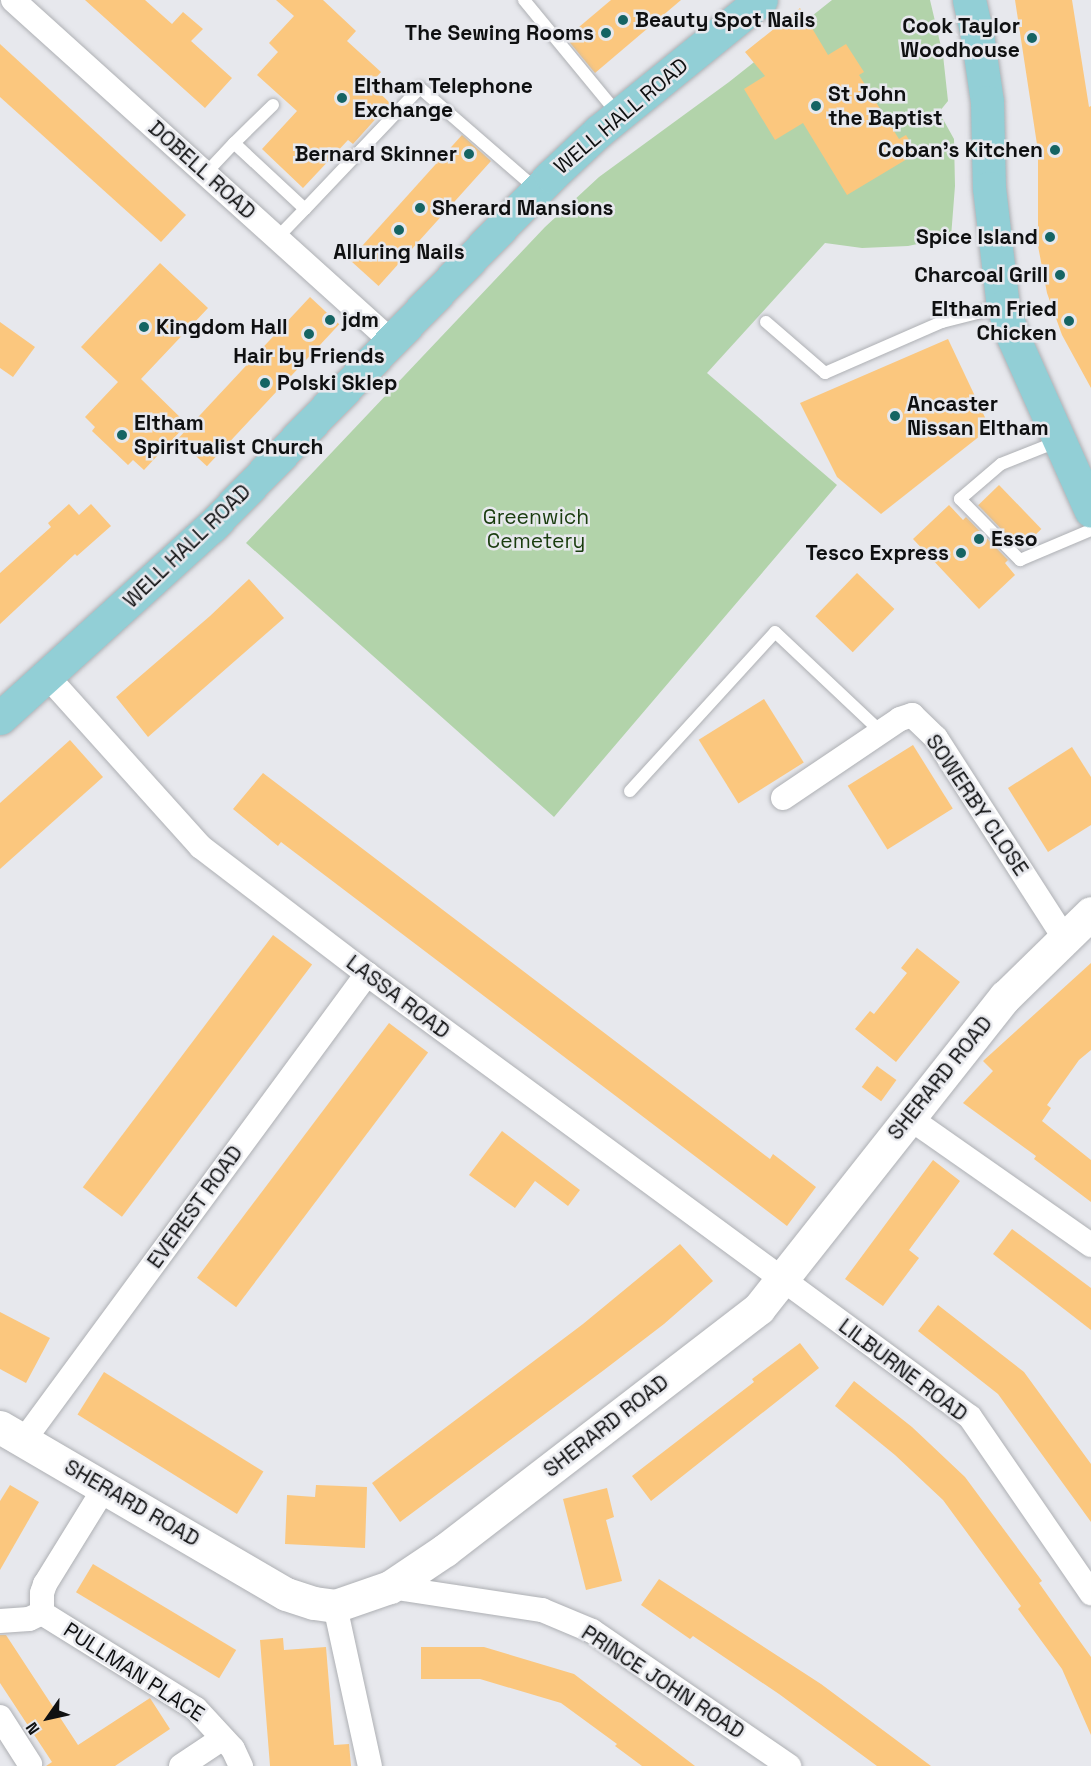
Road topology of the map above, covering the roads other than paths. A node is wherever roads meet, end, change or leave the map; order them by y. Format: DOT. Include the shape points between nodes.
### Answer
graph roads {
  1 [pos="13,0"];
  2 [pos="524,0"];
  3 [pos="761,0"];
  4 [pos="969,0"];
  5 [pos="273,105"];
  6 [pos="619,115"];
  7 [pos="234,143"];
  8 [pos="205,174"];
  9 [pos="537,190"];
  10 [pos="306,208"];
  11 [pos="278,237"];
  12 [pos="1004,307"];
  13 [pos="766,322"];
  14 [pos="391,341"];
  15 [pos="1062,440"];
  16 [pos="1091,511"];
  17 [pos="1091,530"];
  18 [pos="47,676"];
  19 [pos="0,718"];
  20 [pos="881,732"];
  21 [pos="630,791"];
  22 [pos="783,798"];
  23 [pos="1091,913"];
  24 [pos="1064,937"];
  25 [pos="367,974"];
  26 [pos="908,1117"];
  27 [pos="1091,1245"];
  28 [pos="782,1279"];
  29 [pos="12,1434"];
  30 [pos="105,1487"];
  31 [pos="390,1587"];
  32 [pos="1091,1593"];
  33 [pos="335,1606"];
  34 [pos="42,1613"];
  35 [pos="0,1621"];
  36 [pos="0,1717"];
  37 [pos="223,1738"];
  38 [pos="30,1764"];
  39 [pos="181,1766"];
  40 [pos="241,1766"];
  41 [pos="370,1766"];
  42 [pos="789,1766"];
  1 -- 8 [label="street, DOBELL ROAD"];
  2 -- 6 [label="lane"];
  3 -- 6 [label="main road, WELL HALL ROAD"];
  4 -- 12 [label="main road" via="987,102 989,188"];
  5 -- 7 [label="lane"];
  6 -- 9 [label="main road, WELL HALL ROAD"];
  7 -- 8 [label="lane"];
  7 -- 10 [label="lane"];
  8 -- 11 [label="street, DOBELL ROAD"];
  9 -- 10 [label="lane" via="420,88"];
  9 -- 14 [label="main road, WELL HALL ROAD"];
  10 -- 11 [label="lane"];
  11 -- 14 [label="street, DOBELL ROAD"];
  12 -- 13 [label="lane" via="942,322 825,373"];
  12 -- 15 [label="main road" via="1014,339"];
  14 -- 18 [label="main road, WELL HALL ROAD" via="211,527"];
  15 -- 16 [label="main road"];
  15 -- 17 [label="lane" via="1001,464 960,499 1020,560"];
  18 -- 19 [label="main road, WELL HALL ROAD"];
  18 -- 25 [label="street, LASSA ROAD" via="201,847"];
  20 -- 21 [label="lane" via="775,632"];
  20 -- 22 [label="street, SOWERBY CLOSE"];
  20 -- 24 [label="street, SOWERBY CLOSE" via="912,715 936,738"];
  23 -- 24 [label="street, SHERARD ROAD"];
  24 -- 26 [label="street, SHERARD ROAD" via="1005,997"];
  25 -- 28 [label="street, LASSA ROAD"];
  25 -- 29 [label="street, EVEREST ROAD"];
  26 -- 27 [label="street"];
  26 -- 28 [label="street, SHERARD ROAD"];
  28 -- 31 [label="street, SHERARD ROAD" via="759,1308 445,1550"];
  28 -- 32 [label="street, LILBURNE ROAD" via="970,1417"];
  29 -- 30 [label="street, SHERARD ROAD"];
  30 -- 33 [label="street, SHERARD ROAD" via="286,1594"];
  30 -- 34 [label="street, PULLMAN PLACE" via="45,1584"];
  31 -- 33 [label="street, SHERARD ROAD"];
  31 -- 42 [label="street, PRINCE JOHN ROAD" via="542,1610 592,1631"];
  33 -- 41 [label="street"];
  34 -- 35 [label="street, PULLMAN PLACE" via="28,1619"];
  34 -- 37 [label="street, PULLMAN PLACE" via="196,1709"];
  36 -- 38 [label="street"];
  37 -- 39 [label="street"];
  37 -- 40 [label="street, PULLMAN PLACE"];
}
